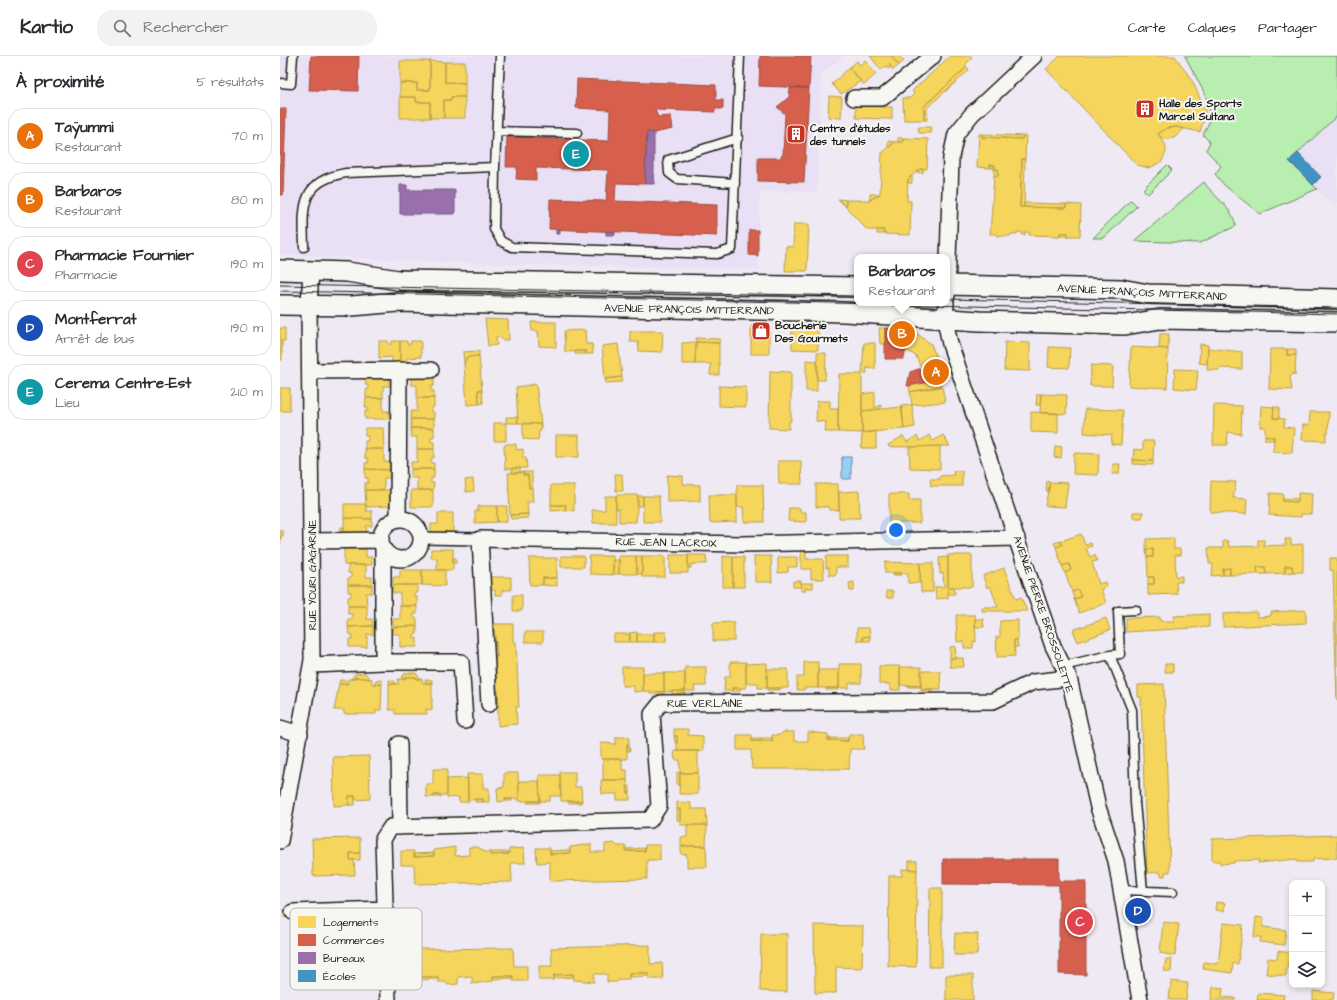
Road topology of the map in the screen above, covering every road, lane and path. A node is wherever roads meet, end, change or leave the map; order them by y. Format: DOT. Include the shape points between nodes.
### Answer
graph roads {
  1 [pos="293,56"];
  2 [pos="500,56"];
  3 [pos="740,56"];
  4 [pos="933,56"];
  5 [pos="1024,59"];
  6 [pos="280,84"];
  7 [pos="854,98"];
  8 [pos="497,131"];
  9 [pos="577,133"];
  10 [pos="738,138"];
  11 [pos="495,167"];
  12 [pos="735,183"];
  13 [pos="304,248"];
  14 [pos="948,254"];
  15 [pos="280,270"];
  16 [pos="311,271"];
  17 [pos="854,287"];
  18 [pos="950,298"];
  19 [pos="950,298"];
  20 [pos="1337,299"];
  21 [pos="280,305"];
  22 [pos="309,305"];
  23 [pos="889,306"];
  24 [pos="948,306"];
  25 [pos="1337,322"];
  26 [pos="399,370"];
  27 [pos="431,370"];
  28 [pos="310,371"];
  29 [pos="398,519"];
  30 [pos="421,538"];
  31 [pos="1017,538"];
  32 [pos="480,539"];
  33 [pos="312,541"];
  34 [pos="382,545"];
  35 [pos="1136,610"];
  36 [pos="1110,655"];
  37 [pos="383,662"];
  38 [pos="312,665"];
  39 [pos="1066,672"];
  40 [pos="489,704"];
  41 [pos="465,721"];
  42 [pos="280,728"];
  43 [pos="300,734"];
  44 [pos="399,744"];
  45 [pos="400,827"];
  46 [pos="280,841"];
  47 [pos="1121,890"];
  48 [pos="1143,891"];
  49 [pos="1173,892"];
  50 [pos="386,908"];
  51 [pos="388,990"];
  52 [pos="388,1000"];
  53 [pos="1140,1000"];
  1 -- 6 [label="lane" via="291,84"];
  2 -- 8 [label="lane"];
  3 -- 10 [label="lane"];
  4 -- 7 [label="street" via="882,98"];
  5 -- 14 [label="street, AVENUE PIERRE BROSSOLETTE" via="956,134 951,157"];
  8 -- 9 [label="lane"];
  8 -- 11 [label="lane"];
  10 -- 12 [label="lane"];
  10 -- 12 [label="lane" via="668,160 669,173 677,179"];
  11 -- 12 [label="lane" via="494,229 500,241 512,247 717,254 732,250"];
  11 -- 13 [label="lane" via="346,173 323,179 315,185 304,203"];
  15 -- 16 [label="street"];
  16 -- 17 [label="street" via="347,272 398,280"];
  16 -- 22 [label="street, RUE YOURI GAGARINE"];
  18 -- 20 [label="street, AVENUE FRANÇOIS MITTERRAND" via="1121,289 1148,294"];
  19 -- 25 [label="street, AVENUE FRANÇOIS MITTERRAND" via="1125,325 1160,319"];
  21 -- 22 [label="street, AVENUE FRANÇOIS MITTERRAND"];
  22 -- 23 [label="street, AVENUE FRANÇOIS MITTERRAND" via="352,306 398,302 845,312"];
  22 -- 28 [label="street, RUE YOURI GAGARINE"];
  24 -- 31 [label="street, AVENUE PIERRE BROSSOLETTE" via="950,344"];
  26 -- 27 [label="street"];
  26 -- 28 [label="street"];
  26 -- 29 [label="street"];
  28 -- 33 [label="street, RUE YOURI GAGARINE"];
  29 -- 30 [label="street" via="412,522 420,532"];
  29 -- 34 [label="street" via="383,528"];
  30 -- 32 [label="street"];
  30 -- 34 [label="street" via="418,551 407,559 394,558"];
  31 -- 32 [label="street, RUE JEAN LACROIX" via="742,544"];
  31 -- 39 [label="street, AVENUE PIERRE BROSSOLETTE" via="1053,646"];
  32 -- 40 [label="street"];
  33 -- 34 [label="street"];
  33 -- 38 [label="street, RUE YOURI GAGARINE"];
  34 -- 37 [label="street"];
  35 -- 36 [label="lane" via="1118,611 1120,654"];
  36 -- 39 [label="lane"];
  36 -- 48 [label="lane" via="1132,710 1135,804"];
  37 -- 38 [label="street"];
  37 -- 41 [label="street" via="461,662"];
  38 -- 43 [label="street, RUE YOURI GAGARINE"];
  39 -- 45 [label="street, RUE VERLAINE" via="1033,682 993,701 661,703 652,714 659,806 650,820"];
  39 -- 47 [label="street, AVENUE PIERRE BROSSOLETTE" via="1098,807 1116,861"];
  42 -- 43 [label="street"];
  43 -- 46 [label="street, RUE YOURI GAGARINE"];
  44 -- 45 [label="street"];
  45 -- 50 [label="street, RUE VERLAINE" via="391,827 383,839"];
  47 -- 48 [label="lane"];
  47 -- 53 [label="street, AVENUE PIERRE BROSSOLETTE"];
  48 -- 49 [label="lane"];
  51 -- 52 [label="street, RUE VERLAINE"];
}
